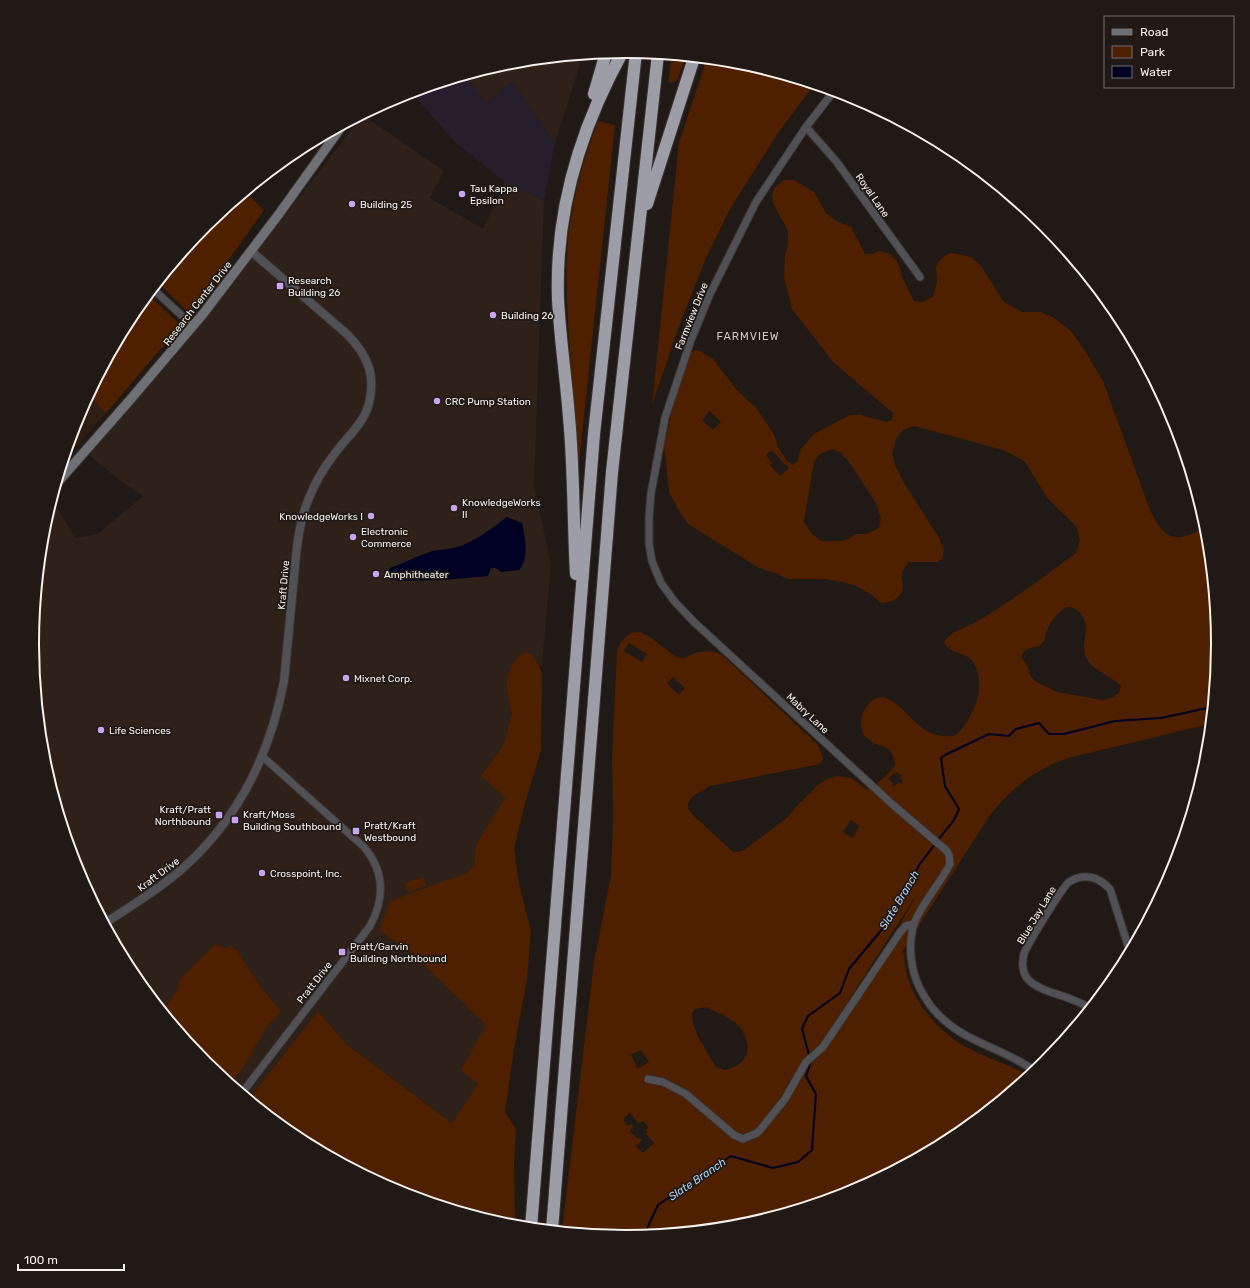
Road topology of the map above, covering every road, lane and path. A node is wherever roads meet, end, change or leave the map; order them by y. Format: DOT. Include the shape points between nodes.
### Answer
graph roads {
  1 [pos="619,58"];
  2 [pos="635,58"];
  3 [pos="604,59"];
  4 [pos="657,59"];
  5 [pos="693,62"];
  6 [pos="830,96"];
  7 [pos="806,127"];
  8 [pos="336,135"];
  9 [pos="584,136"];
  10 [pos="639,221"];
  11 [pos="251,250"];
  12 [pos="920,277"];
  13 [pos="156,292"];
  14 [pos="193,326"];
  15 [pos="64,475"];
  16 [pos="658,577"];
  17 [pos="578,626"];
  18 [pos="263,757"];
  19 [pos="109,920"];
  20 [pos="914,924"];
  21 [pos="1128,944"];
  22 [pos="1086,1006"];
  23 [pos="1029,1067"];
  24 [pos="648,1079"];
  25 [pos="245,1090"];
  26 [pos="531,1222"];
  27 [pos="552,1225"];
  1 -- 9 [label="highway"];
  2 -- 17 [label="highway" via="594,434"];
  3 -- 9 [label="highway"];
  4 -- 10 [label="highway"];
  5 -- 10 [label="highway" via="645,211"];
  6 -- 7 [label="street, Farmview Drive"];
  7 -- 12 [label="street, Royal Lane" via="836,161"];
  7 -- 16 [label="street, Farmview Drive" via="756,202 715,283 691,340 665,418 649,518 649,544"];
  8 -- 11 [label="main road, Research Center Drive"];
  9 -- 17 [label="highway" via="566,200 558,280 570,418"];
  10 -- 27 [label="highway" via="605,552"];
  11 -- 14 [label="main road, Research Center Drive"];
  11 -- 18 [label="street, Kraft Drive" via="356,343 367,360 372,383 370,402 364,416 323,470 305,508 296,553 284,681 277,715"];
  13 -- 14 [label="street"];
  14 -- 15 [label="main road, Research Center Drive"];
  16 -- 20 [label="street, Mabry Lane" via="665,590 694,622 892,804 947,850 950,864"];
  17 -- 26 [label="highway"];
  18 -- 19 [label="street, Kraft Drive" via="233,812 202,850 165,882"];
  18 -- 25 [label="street, Pratt Drive" via="364,847 377,869 381,890 377,911 370,926"];
  20 -- 23 [label="street" via="910,949 912,965 923,995 936,1013 966,1036"];
  20 -- 24 [label="street" via="900,931 823,1047 806,1062 785,1099 757,1133 743,1139 734,1135 686,1094 663,1082"];
  21 -- 22 [label="street, Blue Jay Lane" via="1110,889 1103,881 1081,876 1068,882 1039,926 1024,955 1023,970 1031,983"];
}
